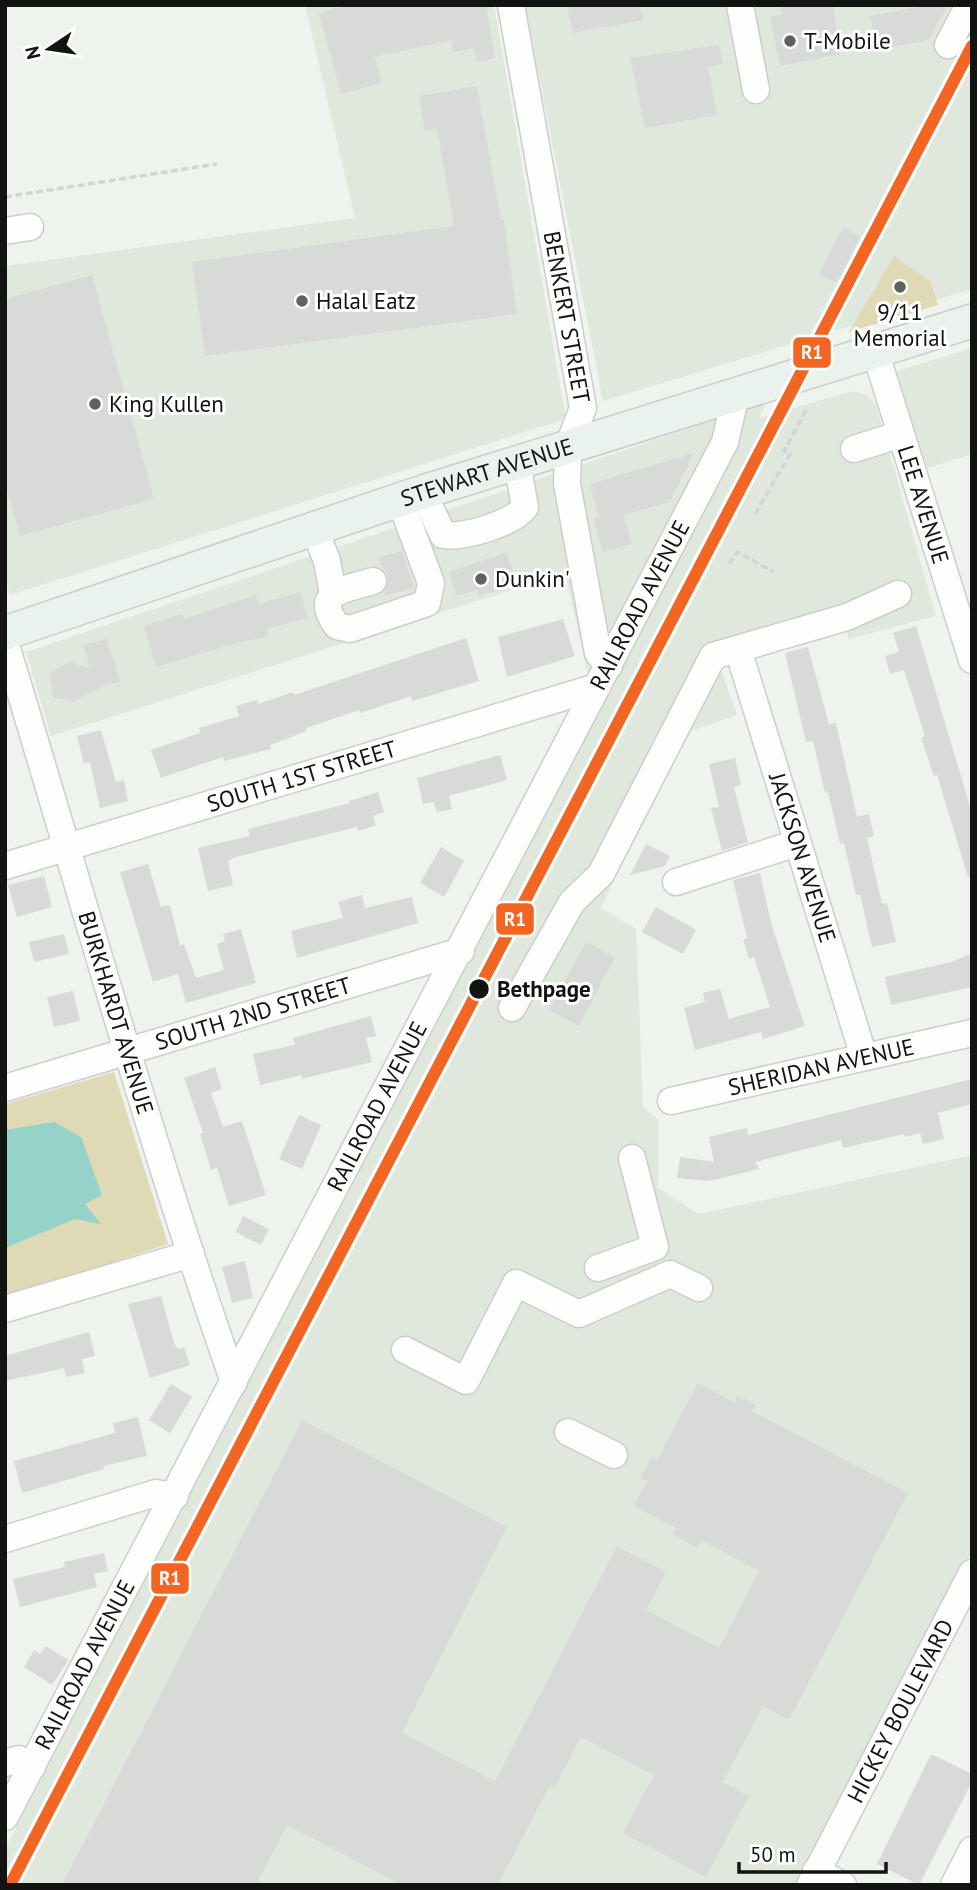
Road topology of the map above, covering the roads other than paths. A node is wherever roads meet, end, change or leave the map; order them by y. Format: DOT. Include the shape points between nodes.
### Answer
graph roads {
  1 [pos="511,5"];
  2 [pos="740,5"];
  3 [pos="969,5"];
  4 [pos="948,45"];
  5 [pos="756,90"];
  6 [pos="972,321"];
  7 [pos="875,351"];
  8 [pos="736,394"];
  9 [pos="568,447"];
  10 [pos="855,449"];
  11 [pos="907,452"];
  12 [pos="517,463"];
  13 [pos="412,496"];
  14 [pos="315,530"];
  15 [pos="373,581"];
  16 [pos="333,594"];
  17 [pos="898,594"];
  18 [pos="5,632"];
  19 [pos="5,642"];
  20 [pos="741,659"];
  21 [pos="972,660"];
  22 [pos="603,677"];
  23 [pos="797,843"];
  24 [pos="68,847"];
  25 [pos="5,866"];
  26 [pos="676,882"];
  27 [pos="461,951"];
  28 [pos="512,1008"];
  29 [pos="972,1033"];
  30 [pos="125,1051"];
  31 [pos="864,1057"];
  32 [pos="5,1088"];
  33 [pos="671,1101"];
  34 [pos="632,1158"];
  35 [pos="191,1254"];
  36 [pos="598,1268"];
  37 [pos="699,1288"];
  38 [pos="5,1309"];
  39 [pos="405,1350"];
  40 [pos="234,1382"];
  41 [pos="568,1432"];
  42 [pos="614,1455"];
  43 [pos="175,1496"];
  44 [pos="5,1539"];
  45 [pos="972,1573"];
  46 [pos="5,1763"];
  47 [pos="32,1767"];
  48 [pos="5,1817"];
  49 [pos="972,1850"];
  50 [pos="813,1878"];
  51 [pos="843,1885"];
  52 [pos="954,1885"];
  1 -- 9 [label="street, BENKERT STREET" via="583,408"];
  2 -- 5 [label="street"];
  3 -- 4 [label="street"];
  6 -- 7 [label="main road, STEWART AVENUE"];
  7 -- 8 [label="main road, STEWART AVENUE"];
  7 -- 11 [label="street, LEE AVENUE"];
  8 -- 9 [label="main road, STEWART AVENUE"];
  8 -- 22 [label="street, RAILROAD AVENUE" via="725,442"];
  9 -- 12 [label="main road, STEWART AVENUE"];
  9 -- 22 [label="street, BENKERT STREET" via="567,484"];
  10 -- 11 [label="street"];
  11 -- 21 [label="street, LEE AVENUE"];
  12 -- 13 [label="main road, STEWART AVENUE"];
  12 -- 13 [label="street" via="525,507 498,525 443,535"];
  13 -- 14 [label="main road, STEWART AVENUE"];
  13 -- 16 [label="street" via="415,541 431,583 427,603 350,629 337,626 328,614 327,602"];
  14 -- 16 [label="street"];
  14 -- 18 [label="main road, STEWART AVENUE"];
  15 -- 16 [label="street"];
  17 -- 28 [label="street" via="848,617 713,656 601,874 572,902"];
  19 -- 24 [label="street, BURKHARDT AVENUE"];
  20 -- 23 [label="street, JACKSON AVENUE"];
  22 -- 24 [label="street, SOUTH 1ST STREET"];
  22 -- 27 [label="street, RAILROAD AVENUE"];
  23 -- 26 [label="street"];
  23 -- 31 [label="street, JACKSON AVENUE"];
  24 -- 25 [label="street, SOUTH 1ST STREET"];
  24 -- 30 [label="street, BURKHARDT AVENUE"];
  27 -- 30 [label="street, SOUTH 2ND STREET"];
  27 -- 40 [label="street, RAILROAD AVENUE"];
  29 -- 31 [label="street, SHERIDAN AVENUE"];
  30 -- 32 [label="street, SOUTH 2ND STREET"];
  30 -- 35 [label="street, BURKHARDT AVENUE"];
  31 -- 33 [label="street, SHERIDAN AVENUE"];
  34 -- 36 [label="street" via="655,1247"];
  35 -- 38 [label="street"];
  35 -- 40 [label="street, BURKHARDT AVENUE"];
  37 -- 39 [label="street" via="670,1274 579,1314 516,1283 466,1381"];
  40 -- 43 [label="street, RAILROAD AVENUE"];
  41 -- 42 [label="street"];
  43 -- 44 [label="street" via="156,1493"];
  43 -- 47 [label="street, RAILROAD AVENUE"];
  45 -- 50 [label="street, HICKEY BOULEVARD"];
  46 -- 47 [label="street" via="19,1759"];
  47 -- 48 [label="street, RAILROAD AVENUE"];
  49 -- 52 [label="street"];
  50 -- 51 [label="street"];
}
